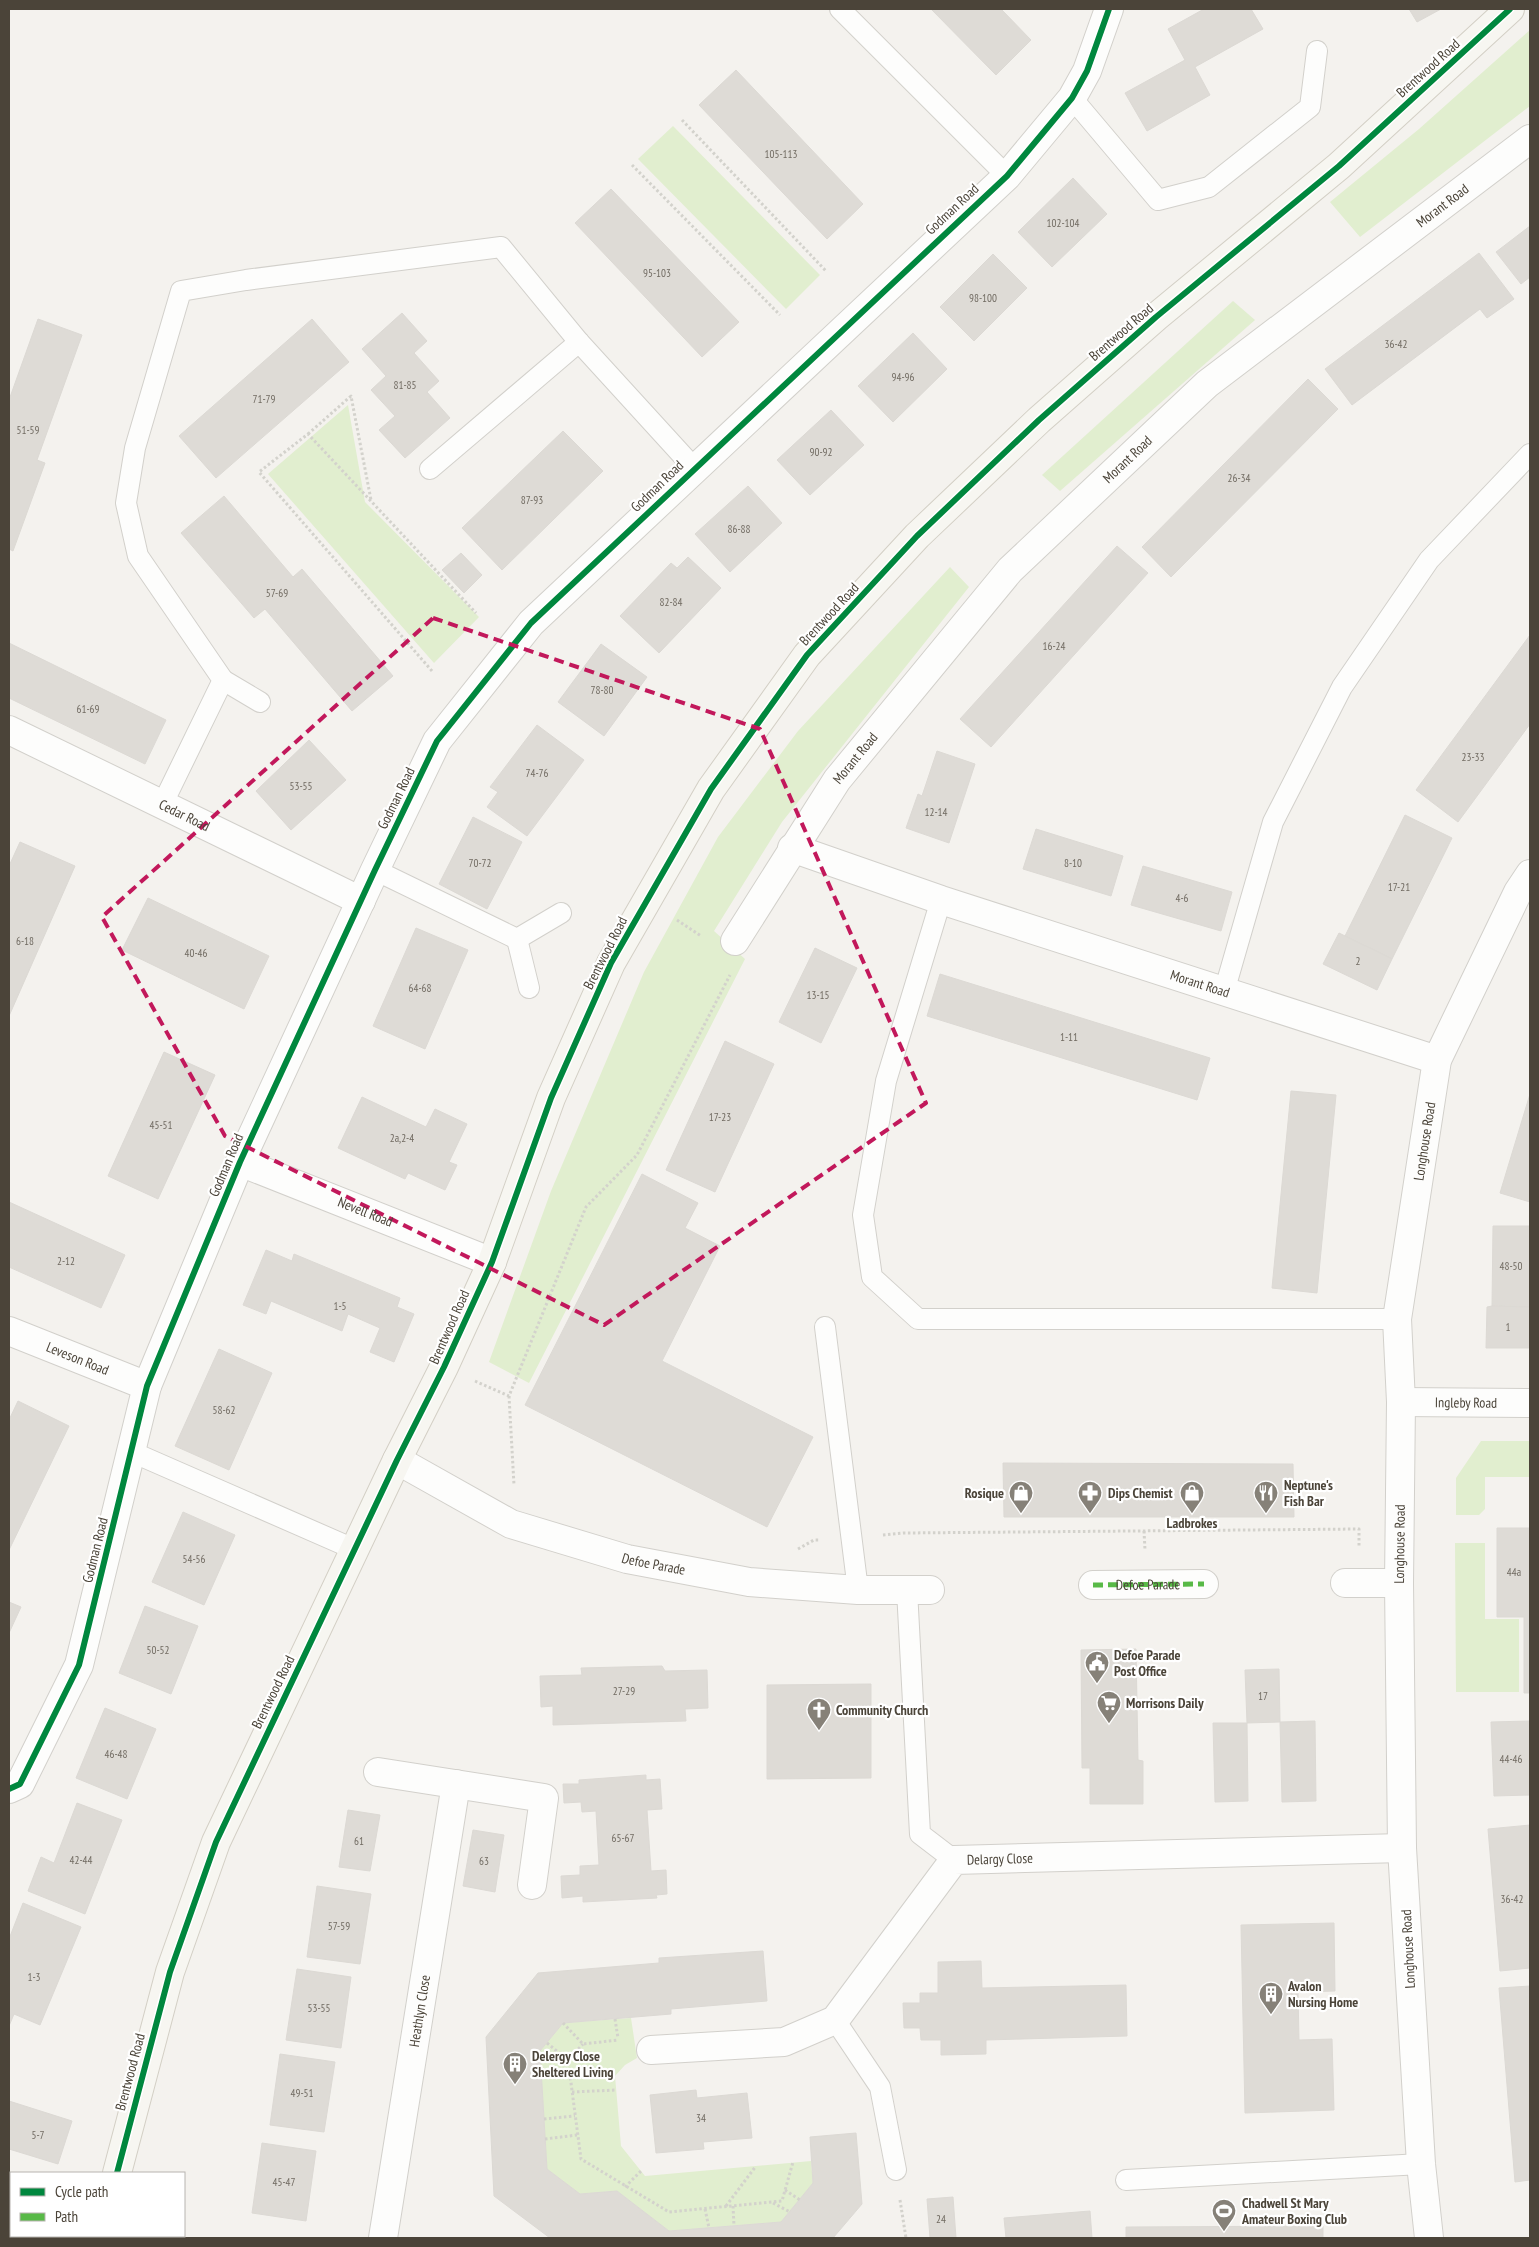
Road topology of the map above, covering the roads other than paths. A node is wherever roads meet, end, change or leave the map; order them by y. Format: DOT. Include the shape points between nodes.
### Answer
graph roads {
  1 [pos="840,9"];
  2 [pos="1109,9"];
  3 [pos="1510,9"];
  4 [pos="1317,51"];
  5 [pos="1072,98"];
  6 [pos="1530,139"];
  7 [pos="1006,176"];
  8 [pos="579,342"];
  9 [pos="1530,454"];
  10 [pos="694,468"];
  11 [pos="430,469"];
  12 [pos="223,680"];
  13 [pos="260,702"];
  14 [pos="9,730"];
  15 [pos="163,803"];
  16 [pos="792,848"];
  17 [pos="375,870"];
  18 [pos="1530,874"];
  19 [pos="941,900"];
  20 [pos="361,901"];
  21 [pos="561,912"];
  22 [pos="517,939"];
  23 [pos="734,954"];
  24 [pos="529,988"];
  25 [pos="1224,992"];
  26 [pos="1437,1060"];
  27 [pos="240,1162"];
  28 [pos="492,1262"];
  29 [pos="1397,1319"];
  30 [pos="825,1327"];
  31 [pos="9,1331"];
  32 [pos="147,1386"];
  33 [pos="1401,1402"];
  34 [pos="1530,1403"];
  35 [pos="132,1452"];
  36 [pos="397,1460"];
  37 [pos="356,1550"];
  38 [pos="1353,1583"];
  39 [pos="1399,1583"];
  40 [pos="1204,1584"];
  41 [pos="1093,1585"];
  42 [pos="858,1590"];
  43 [pos="919,1590"];
  44 [pos="378,1772"];
  45 [pos="456,1784"];
  46 [pos="9,1789"];
  47 [pos="1402,1848"];
  48 [pos="954,1860"];
  49 [pos="532,1885"];
  50 [pos="834,2020"];
  51 [pos="651,2050"];
  52 [pos="1421,2164"];
  53 [pos="896,2170"];
  54 [pos="118,2172"];
  55 [pos="1126,2180"];
  56 [pos="383,2238"];
  57 [pos="1429,2238"];
  1 -- 7 [label="lane"];
  2 -- 5 [label="street, Godman Road" via="1087,72"];
  3 -- 28 [label="street, Brentwood Road" via="1339,166 1156,317 1039,420 917,536 807,655 711,789 611,963 551,1098"];
  4 -- 5 [label="lane" via="1310,107 1209,187 1158,200"];
  5 -- 7 [label="street, Godman Road"];
  6 -- 16 [label="street, Morant Road" via="1208,384 1010,570 837,780"];
  7 -- 10 [label="street, Godman Road"];
  8 -- 10 [label="lane"];
  8 -- 11 [label="lane"];
  8 -- 12 [label="lane" via="501,247 181,291 135,448 126,503 138,556"];
  9 -- 25 [label="lane" via="1429,560 1342,687 1273,822"];
  10 -- 17 [label="street, Godman Road" via="531,623 437,741"];
  12 -- 13 [label="lane"];
  12 -- 15 [label="lane"];
  14 -- 15 [label="street, Cedar Road"];
  15 -- 20 [label="street, Cedar Road"];
  16 -- 19 [label="street, Morant Road"];
  16 -- 23 [label="street, Morant Road"];
  17 -- 20 [label="street, Godman Road"];
  17 -- 22 [label="lane"];
  18 -- 26 [label="street, Longhouse Road" via="1518,892"];
  19 -- 25 [label="street, Morant Road"];
  19 -- 29 [label="lane" via="886,1082 863,1215 872,1277 918,1319"];
  20 -- 27 [label="street, Godman Road"];
  21 -- 22 [label="lane"];
  22 -- 24 [label="lane"];
  25 -- 26 [label="street, Morant Road"];
  26 -- 29 [label="street, Longhouse Road"];
  27 -- 28 [label="street, Nevell Road"];
  27 -- 32 [label="street, Godman Road"];
  28 -- 36 [label="street, Brentwood Road" via="444,1368"];
  29 -- 33 [label="street, Longhouse Road"];
  30 -- 42 [label="lane"];
  31 -- 32 [label="street, Leveson Road"];
  32 -- 35 [label="street, Godman Road"];
  33 -- 34 [label="street, Ingleby Road"];
  33 -- 39 [label="street, Longhouse Road"];
  35 -- 37 [label="lane"];
  35 -- 46 [label="street, Godman Road" via="79,1665 20,1784"];
  36 -- 37 [label="street, Brentwood Road"];
  36 -- 42 [label="street, Defoe Parade" via="511,1524 627,1559 748,1582"];
  37 -- 54 [label="street, Brentwood Road" via="216,1842 170,1972"];
  38 -- 39 [label="street"];
  39 -- 47 [label="street, Longhouse Road"];
  40 -- 41 [label="street, Defoe Parade"];
  42 -- 43 [label="street, Defoe Parade"];
  43 -- 48 [label="lane" via="920,1834"];
  44 -- 45 [label="street"];
  45 -- 49 [label="street" via="544,1798"];
  45 -- 56 [label="street, Heathlyn Close"];
  47 -- 48 [label="street, Delargy Close"];
  47 -- 52 [label="street, Longhouse Road"];
  48 -- 50 [label="street, Delargy Close"];
  50 -- 51 [label="street, Delargy Close" via="784,2042"];
  50 -- 53 [label="lane" via="880,2087"];
  52 -- 55 [label="lane"];
  52 -- 57 [label="street, Longhouse Road"];
}
